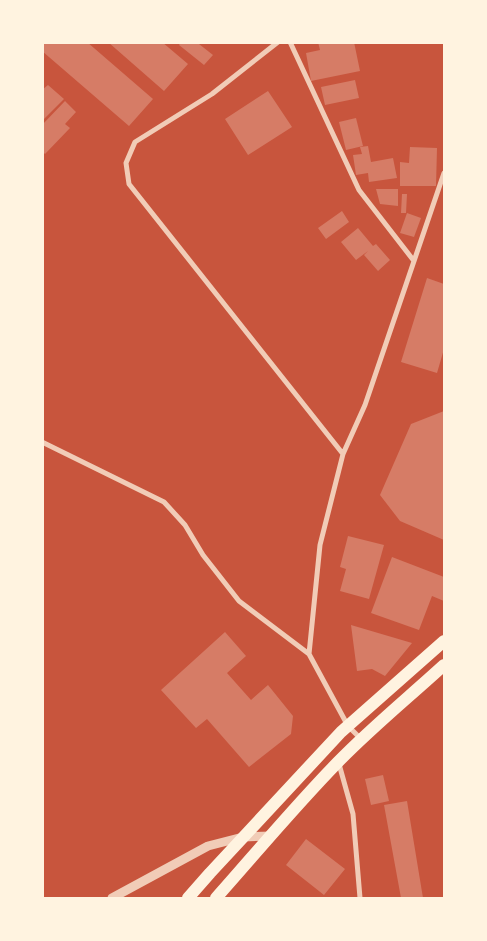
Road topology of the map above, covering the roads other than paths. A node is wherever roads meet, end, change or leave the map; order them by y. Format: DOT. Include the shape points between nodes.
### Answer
graph roads {
  1 [pos="278,42"];
  2 [pos="290,42"];
  3 [pos="444,173"];
  4 [pos="414,261"];
  5 [pos="42,442"];
  6 [pos="343,454"];
  7 [pos="444,641"];
  8 [pos="309,654"];
  9 [pos="444,664"];
  10 [pos="348,726"];
  11 [pos="362,740"];
  12 [pos="338,762"];
  13 [pos="271,836"];
  14 [pos="243,837"];
  15 [pos="112,898"];
  16 [pos="188,898"];
  17 [pos="216,898"];
  18 [pos="360,898"];
  1 -- 6 [label="street" via="212,94 135,142 126,163 129,184"];
  2 -- 4 [label="street" via="359,190"];
  3 -- 4 [label="street"];
  4 -- 6 [label="street" via="365,405"];
  5 -- 8 [label="street" via="164,502 185,525 203,556 239,601"];
  6 -- 8 [label="street" via="320,544"];
  7 -- 10 [label="main road"];
  8 -- 10 [label="street"];
  9 -- 11 [label="main road"];
  10 -- 11 [label="street"];
  10 -- 14 [label="main road"];
  11 -- 12 [label="main road"];
  12 -- 13 [label="main road"];
  12 -- 18 [label="street" via="353,814"];
  13 -- 14 [label="street"];
  13 -- 17 [label="main road"];
  14 -- 15 [label="street" via="208,846"];
  14 -- 16 [label="main road"];
}
